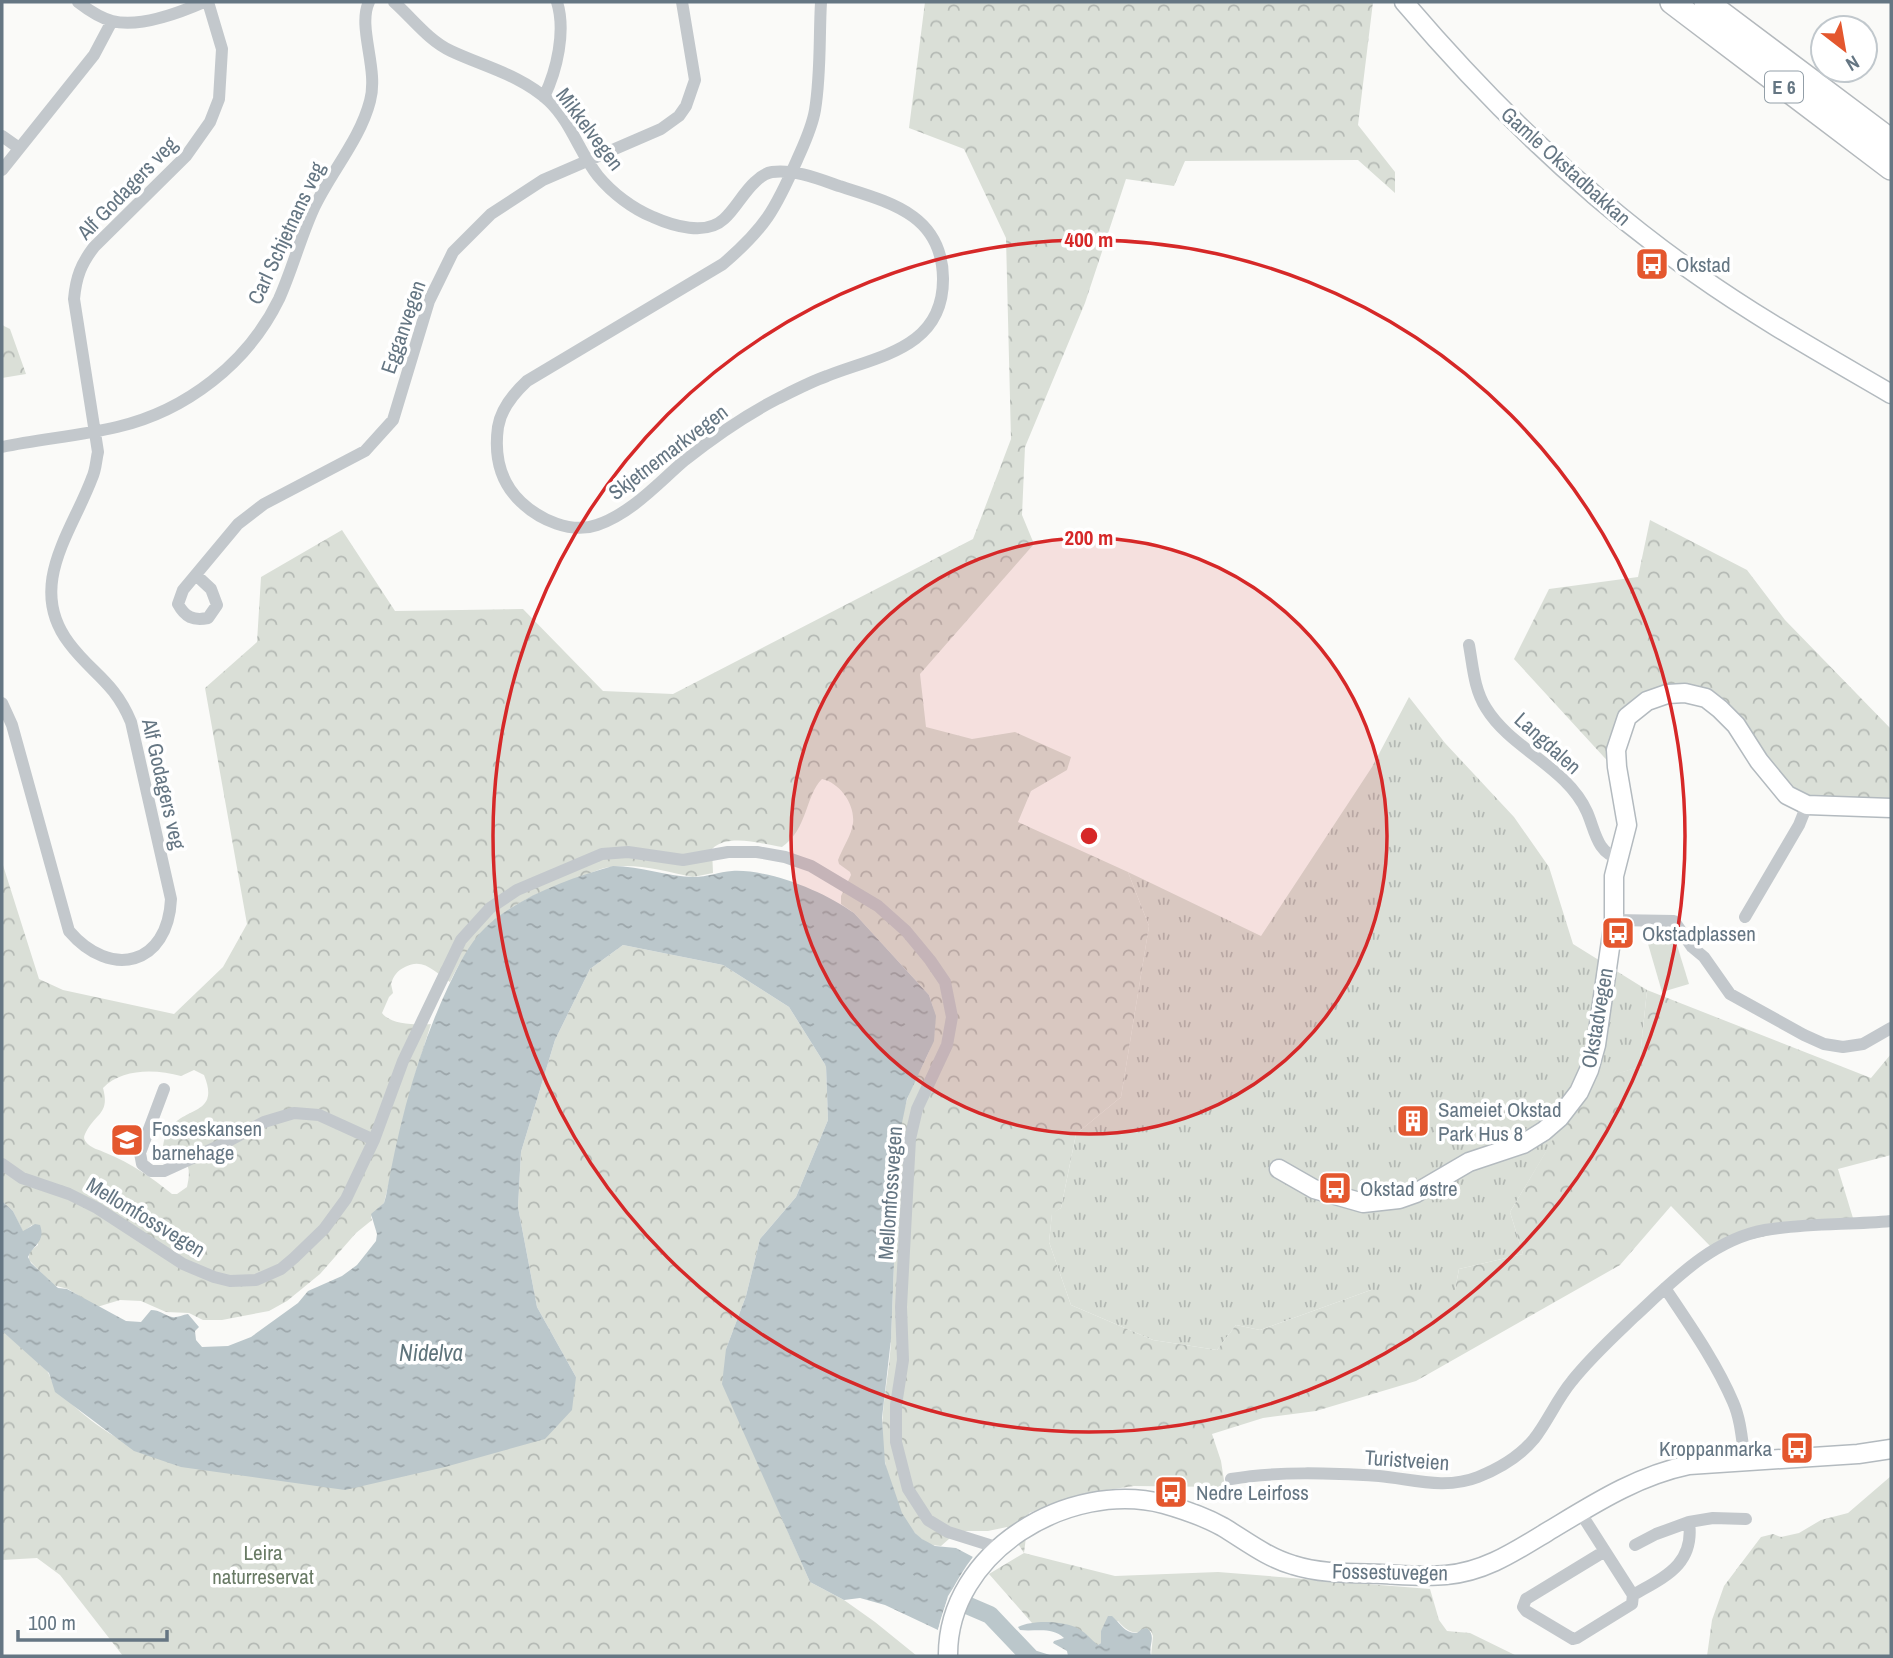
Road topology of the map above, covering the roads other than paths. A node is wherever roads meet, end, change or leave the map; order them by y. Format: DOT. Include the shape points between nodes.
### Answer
graph roads {
  1 [pos="78,2"];
  2 [pos="206,2"];
  3 [pos="369,2"];
  4 [pos="394,2"];
  5 [pos="557,2"];
  6 [pos="682,2"];
  7 [pos="821,2"];
  8 [pos="1404,2"];
  9 [pos="1672,2"];
  10 [pos="1706,2"];
  11 [pos="112,21"];
  12 [pos="544,97"];
  13 [pos="2,136"];
  14 [pos="1891,141"];
  15 [pos="19,148"];
  16 [pos="588,159"];
  17 [pos="1891,168"];
  18 [pos="2,170"];
  19 [pos="791,173"];
  20 [pos="1891,394"];
  21 [pos="95,432"];
  22 [pos="2,447"];
  23 [pos="196,575"];
  24 [pos="1469,645"];
  25 [pos="2,703"];
  26 [pos="1807,805"];
  27 [pos="1891,808"];
  28 [pos="1619,858"];
  29 [pos="1745,917"];
  30 [pos="1614,920"];
  31 [pos="1891,1028"];
  32 [pos="164,1089"];
  33 [pos="374,1140"];
  34 [pos="2,1164"];
  35 [pos="1279,1169"];
  36 [pos="1891,1221"];
  37 [pos="1665,1288"];
  38 [pos="1891,1450"];
  39 [pos="1745,1461"];
  40 [pos="1231,1479"];
  41 [pos="1580,1512"];
  42 [pos="1746,1519"];
  43 [pos="1689,1522"];
  44 [pos="1635,1545"];
  45 [pos="999,1548"];
  46 [pos="1605,1551"];
  47 [pos="1633,1595"];
  48 [pos="948,1647"];
  1 -- 11 [label="street"];
  2 -- 11 [label="street" via="157,19"];
  2 -- 21 [label="street, Alf Godagers veg" via="222,49 219,99 210,122 186,156 94,247 75,281"];
  3 -- 21 [label="street, Carl Schjetnans veg" via="365,17 372,64 371,100 314,209 279,300 260,331 234,363 172,408"];
  4 -- 12 [label="street, Mikkelvegen" via="441,45 507,73"];
  5 -- 12 [label="street" via="555,69"];
  6 -- 16 [label="street, Egganvegen" via="695,80 686,106 661,129"];
  7 -- 19 [label="street, Skjetnemarkvegen" via="815,111"];
  8 -- 20 [label="street, Gamle Okstadbakkan" via="1523,131 1634,228 1748,309"];
  9 -- 17 [label="highway, E 6"];
  10 -- 14 [label="highway, E 6"];
  11 -- 15 [label="street" via="94,55"];
  12 -- 16 [label="street, Mikkelvegen"];
  13 -- 15 [label="street"];
  15 -- 18 [label="street"];
  16 -- 19 [label="street, Mikkelvegen" via="598,176 631,205 676,225 705,229 726,218 762,175"];
  16 -- 23 [label="street, Egganvegen" via="543,180 491,214 453,252 429,301 393,421 365,451 264,504 238,524"];
  19 -- 19 [label="street, Skjetnemarkvegen" via="891,203 922,224 942,262 943,282 926,330 892,354 826,376 765,405 727,428 632,506 594,527 560,525 532,512 508,488 496,452 499,423 514,393 558,360 723,264 765,224"];
  21 -- 22 [label="street, Carl Schjetnans veg"];
  21 -- 25 [label="street, Alf Godagers veg" via="98,452 93,476 61,545 50,599 69,644 109,684 131,722 171,899 164,935 135,958 115,961 100,957 69,931"];
  24 -- 28 [label="street, Langdalen" via="1479,695 1487,709 1577,796 1601,847"];
  26 -- 27 [label="street"];
  26 -- 28 [label="street, Okstadvegen" via="1787,795 1720,709 1706,698 1667,694 1638,707 1621,731 1617,767 1627,825"];
  26 -- 29 [label="street"];
  28 -- 30 [label="street, Okstadvegen" via="1614,876"];
  30 -- 31 [label="street" via="1674,921 1730,994 1824,1044 1863,1044"];
  30 -- 35 [label="street, Okstadvegen" via="1589,1070 1579,1092 1544,1132 1469,1162 1416,1193 1381,1202 1363,1203 1332,1195"];
  32 -- 33 [label="street, Mellomfossvegen" via="139,1153 142,1164 151,1171 164,1171 264,1122 294,1113 318,1115"];
  33 -- 34 [label="street, Mellomfossvegen" via="346,1199 324,1229 281,1269 242,1282 183,1264 90,1204 22,1178"];
  33 -- 45 [label="street, Mellomfossvegen" via="403,1061 461,940 490,908 517,890 602,854 628,852 683,860 758,852 811,866 850,887 906,931 930,960 945,982 953,1017 947,1045 917,1109 911,1139 901,1307 903,1360 895,1427 899,1460 908,1489 928,1520 948,1532"];
  36 -- 37 [label="street, Turistveien" via="1805,1225 1733,1239"];
  37 -- 39 [label="street" via="1733,1403"];
  37 -- 40 [label="street, Turistveien" via="1572,1380 1533,1440 1477,1477 1440,1484 1341,1475 1263,1474"];
  38 -- 39 [label="street, Fossestuvegen"];
  39 -- 41 [label="street, Fossestuvegen" via="1689,1465 1650,1475"];
  41 -- 45 [label="street, Fossestuvegen" via="1489,1566 1445,1576 1295,1566 1204,1518 1136,1499 1101,1500 1059,1511"];
  41 -- 46 [label="street"];
  42 -- 43 [label="street"];
  43 -- 44 [label="street"];
  43 -- 47 [label="street" via="1691,1536 1683,1560"];
  45 -- 48 [label="street, Fossestuvegen" via="960,1598"];
  46 -- 47 [label="street"];
  46 -- 47 [label="street" via="1526,1599 1523,1607 1577,1638 1632,1604"];
}
